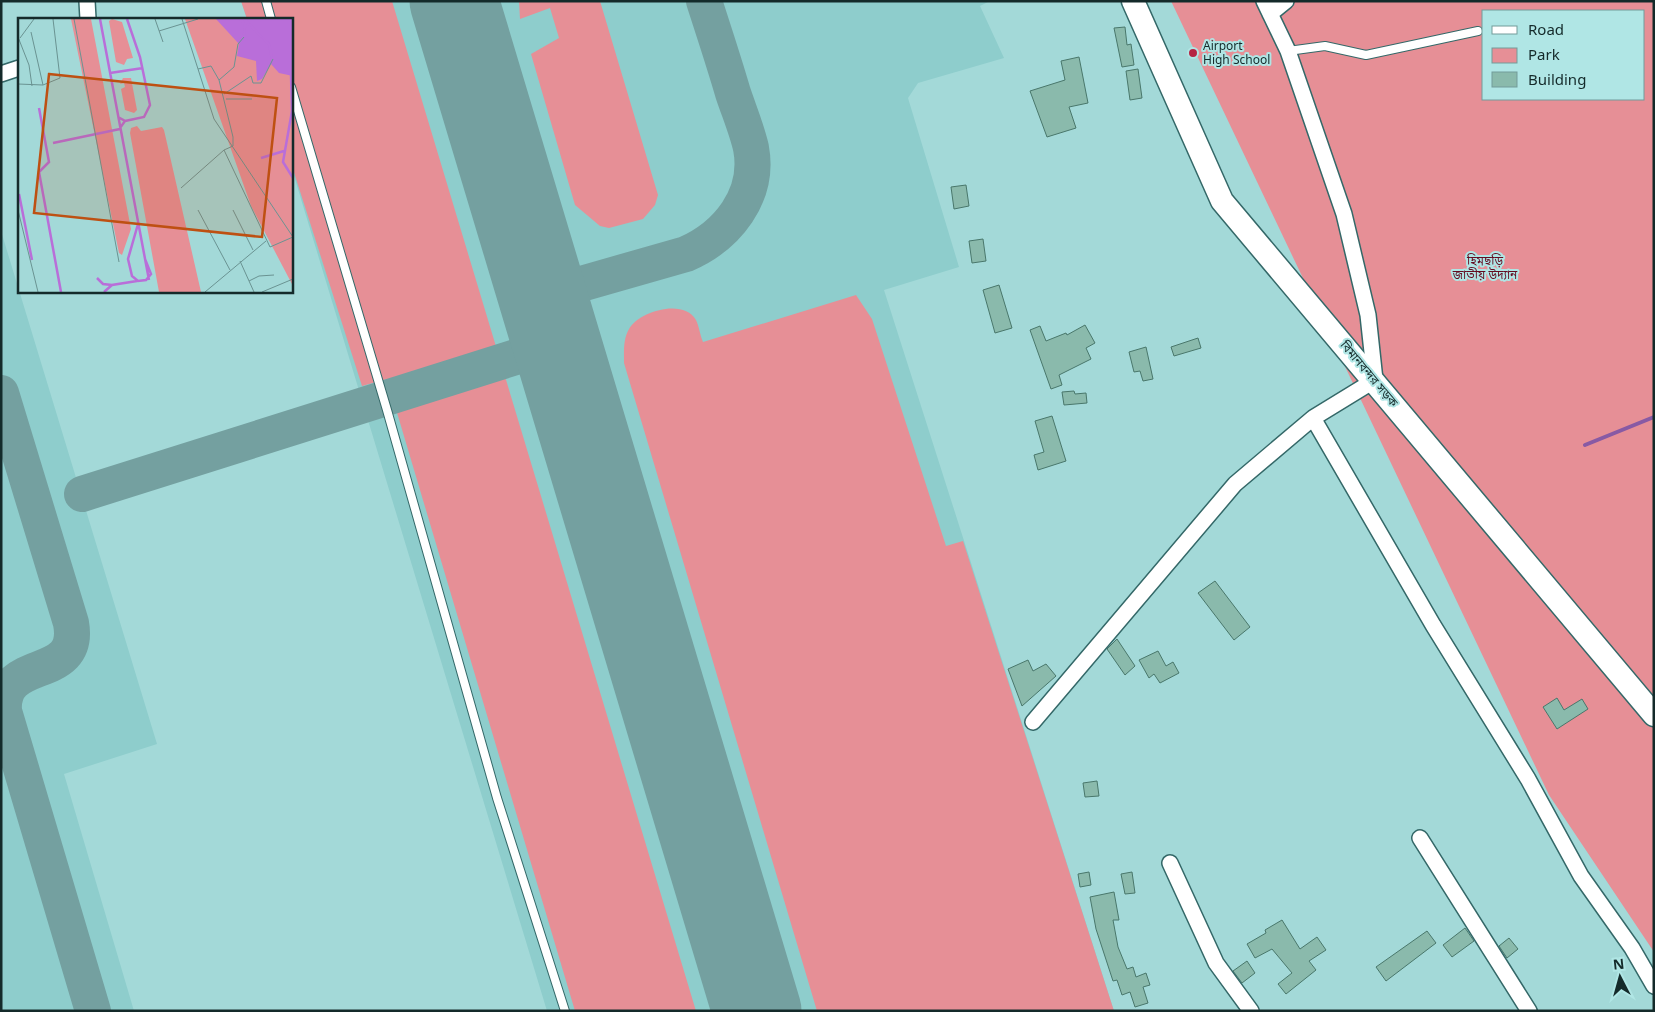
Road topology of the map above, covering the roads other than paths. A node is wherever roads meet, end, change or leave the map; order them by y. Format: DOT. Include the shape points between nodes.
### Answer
graph roads {
  1 [pos="87,1"];
  2 [pos="266,1"];
  3 [pos="1133,1"];
  4 [pos="1286,1"];
  5 [pos="1267,7"];
  6 [pos="88,18"];
  7 [pos="271,18"];
  8 [pos="1478,31"];
  9 [pos="1288,51"];
  10 [pos="18,68"];
  11 [pos="1,74"];
  12 [pos="292,90"];
  13 [pos="1375,380"];
  14 [pos="1313,418"];
  15 [pos="1654,715"];
  16 [pos="1033,722"];
  17 [pos="1420,838"];
  18 [pos="1170,863"];
  19 [pos="1654,986"];
  20 [pos="565,1011"];
  21 [pos="1251,1011"];
  22 [pos="1529,1011"];
  1 -- 6 [label="street"];
  2 -- 7 [label="lane"];
  3 -- 13 [label="street, বিমানবন্দর সড়ক" via="1222,201"];
  4 -- 5 [label="street"];
  5 -- 9 [label="street"];
  8 -- 9 [label="lane" via="1366,55 1325,46"];
  9 -- 13 [label="street" via="1344,214 1368,315"];
  10 -- 11 [label="street"];
  12 -- 20 [label="lane" via="497,798"];
  13 -- 14 [label="street"];
  13 -- 15 [label="street, বিমানবন্দর সড়ক"];
  14 -- 16 [label="street" via="1235,484"];
  14 -- 19 [label="street" via="1433,625 1528,779 1581,876 1632,948"];
  17 -- 22 [label="street"];
  18 -- 21 [label="street" via="1216,963"];
}
